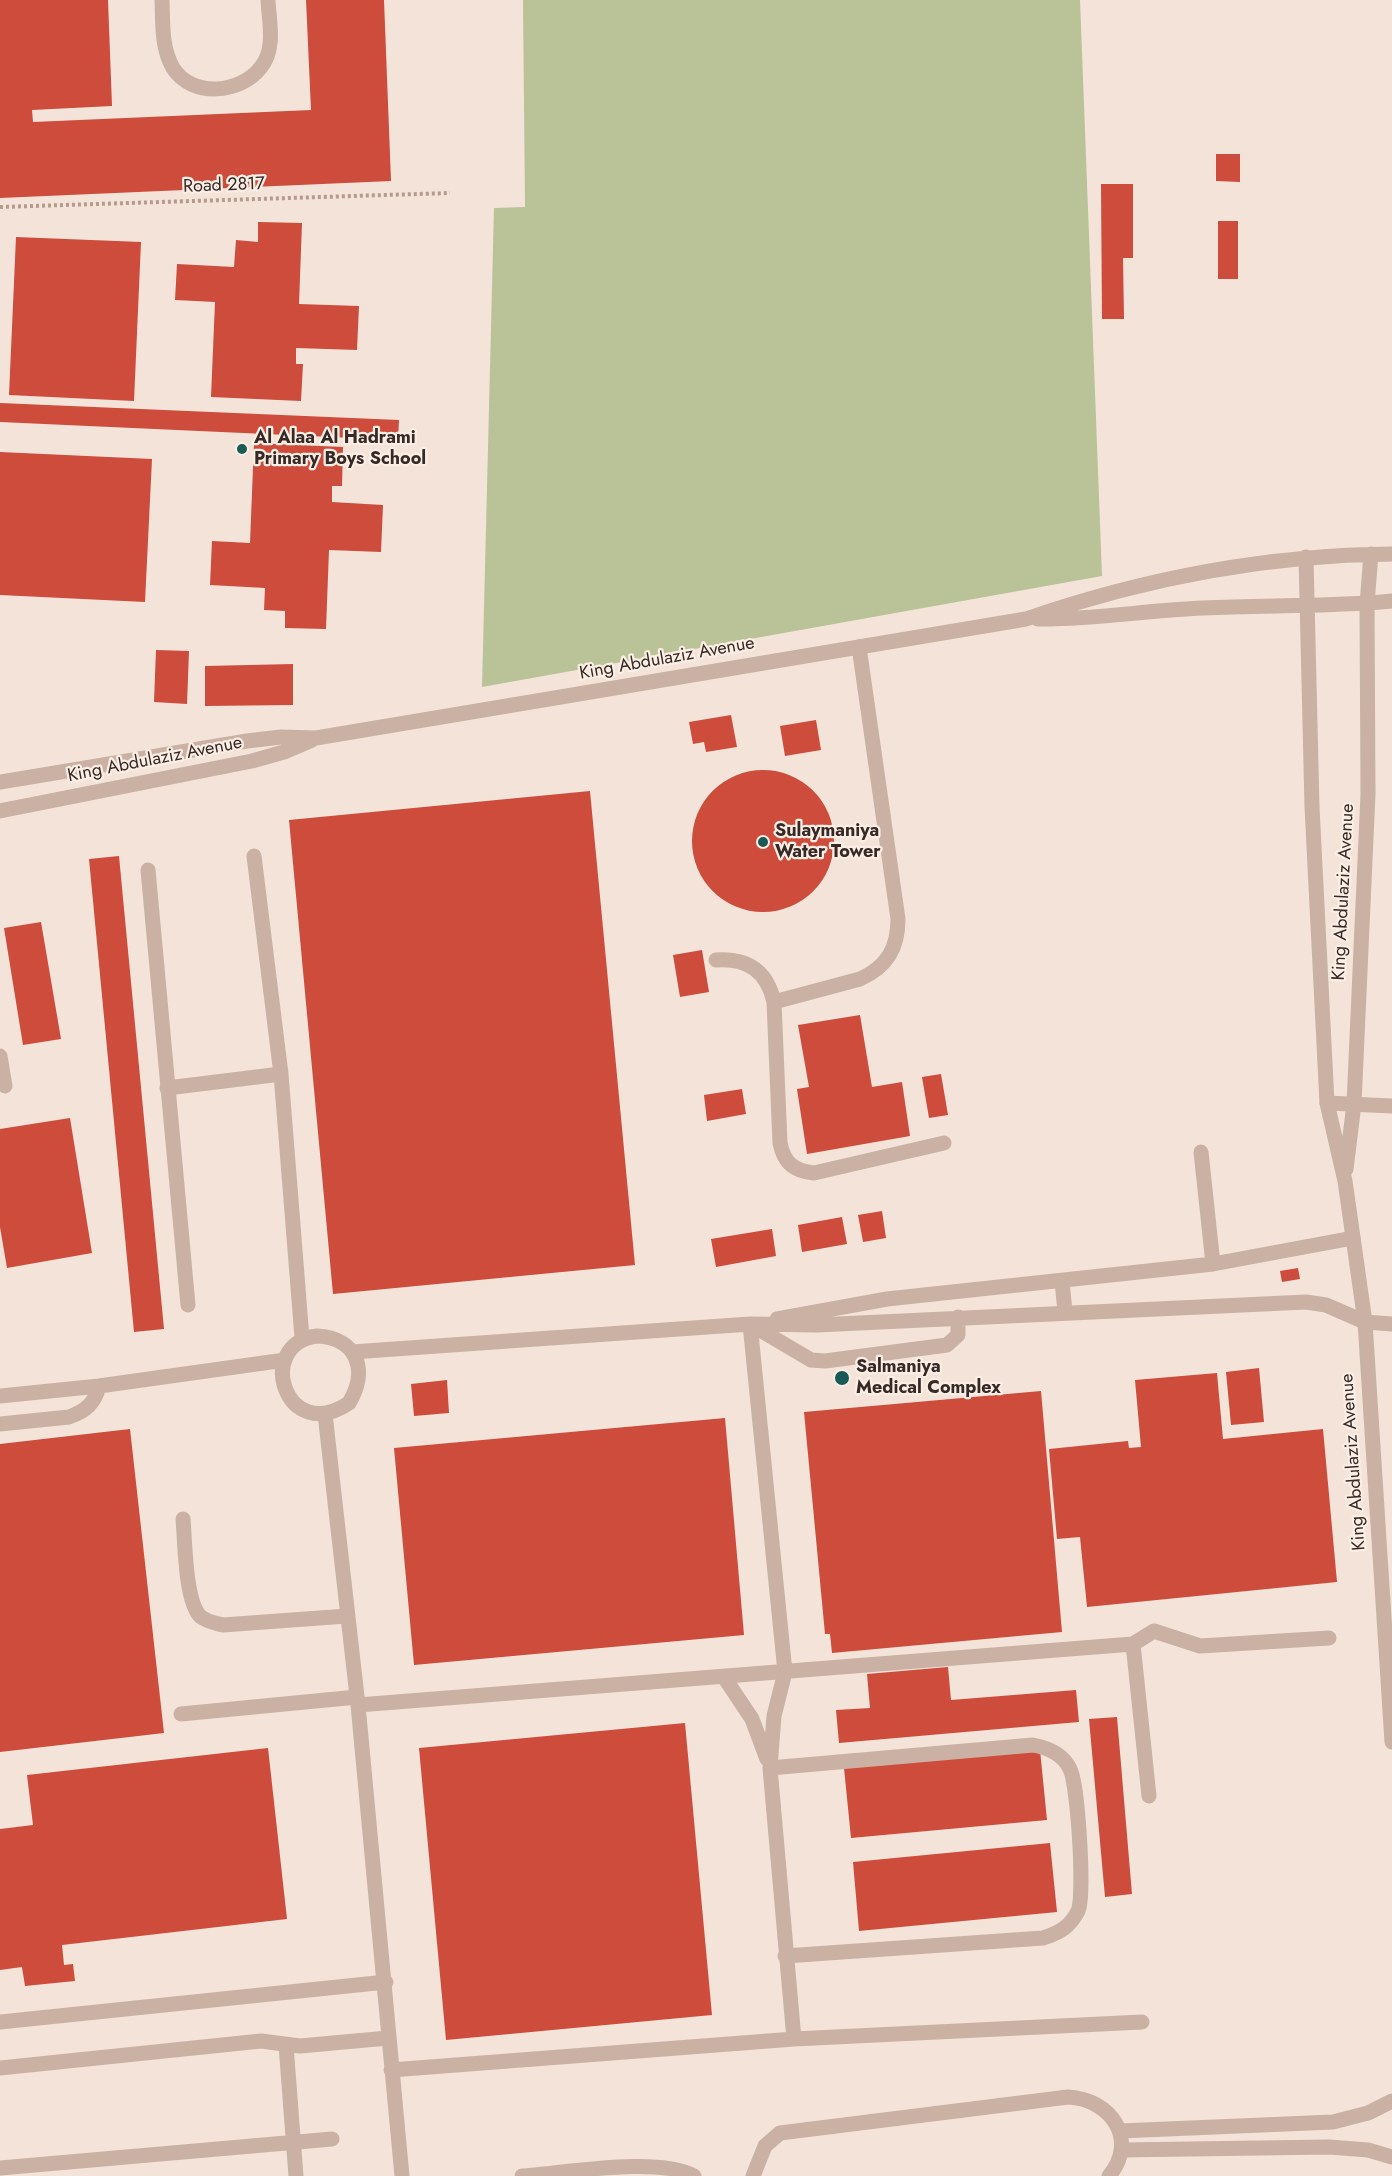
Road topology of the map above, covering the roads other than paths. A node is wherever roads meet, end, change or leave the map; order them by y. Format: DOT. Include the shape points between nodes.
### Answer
graph roads {
  1 [pos="162,0"];
  2 [pos="268,0"];
  3 [pos="1371,554"];
  4 [pos="1392,554"];
  5 [pos="1306,557"];
  6 [pos="1392,601"];
  7 [pos="1367,604"];
  8 [pos="1306,607"];
  9 [pos="1026,619"];
  10 [pos="859,646"];
  11 [pos="315,738"];
  12 [pos="0,782"];
  13 [pos="0,811"];
  14 [pos="254,856"];
  15 [pos="148,870"];
  16 [pos="716,960"];
  17 [pos="774,1002"];
  18 [pos="0,1056"];
  19 [pos="281,1074"];
  20 [pos="5,1086"];
  21 [pos="167,1088"];
  22 [pos="1327,1103"];
  23 [pos="1354,1104"];
  24 [pos="1392,1106"];
  25 [pos="944,1143"];
  26 [pos="1201,1152"];
  27 [pos="1345,1181"];
  28 [pos="1353,1239"];
  29 [pos="1213,1264"];
  30 [pos="1062,1281"];
  31 [pos="188,1305"];
  32 [pos="1065,1312"];
  33 [pos="958,1317"];
  34 [pos="1365,1322"];
  35 [pos="750,1324"];
  36 [pos="1392,1324"];
  37 [pos="302,1338"];
  38 [pos="352,1352"];
  39 [pos="285,1360"];
  40 [pos="99,1386"];
  41 [pos="0,1396"];
  42 [pos="325,1414"];
  43 [pos="0,1424"];
  44 [pos="183,1519"];
  45 [pos="347,1616"];
  46 [pos="1329,1638"];
  47 [pos="1133,1644"];
  48 [pos="786,1672"];
  49 [pos="724,1677"];
  50 [pos="358,1701"];
  51 [pos="181,1714"];
  52 [pos="1392,1735"];
  53 [pos="1392,1743"];
  54 [pos="770,1768"];
  55 [pos="1149,1796"];
  56 [pos="785,1956"];
  57 [pos="386,1982"];
  58 [pos="0,2022"];
  59 [pos="1142,2022"];
  60 [pos="388,2038"];
  61 [pos="794,2039"];
  62 [pos="286,2045"];
  63 [pos="0,2067"];
  64 [pos="391,2070"];
  65 [pos="1392,2101"];
  66 [pos="1120,2131"];
  67 [pos="332,2139"];
  68 [pos="293,2141"];
  69 [pos="1121,2150"];
  70 [pos="1392,2157"];
  71 [pos="0,2168"];
  72 [pos="296,2176"];
  73 [pos="402,2176"];
  74 [pos="522,2176"];
  75 [pos="694,2176"];
  76 [pos="753,2176"];
  77 [pos="1108,2176"];
  1 -- 2 [label="street" via="164,46 174,69 194,85 219,90 243,83 262,67 271,43"];
  3 -- 4 [label="street, King Abdulaziz Avenue"];
  3 -- 5 [label="street, King Abdulaziz Avenue"];
  3 -- 7 [label="street, King Abdulaziz Avenue"];
  5 -- 8 [label="street, King Abdulaziz Avenue"];
  5 -- 9 [label="street, King Abdulaziz Avenue" via="1184,575 1104,594"];
  6 -- 7 [label="street, King Abdulaziz Avenue"];
  7 -- 8 [label="street, King Abdulaziz Avenue"];
  7 -- 23 [label="street, King Abdulaziz Avenue" via="1368,794"];
  8 -- 9 [label="street, King Abdulaziz Avenue" via="1202,608"];
  8 -- 22 [label="street, King Abdulaziz Avenue"];
  9 -- 10 [label="street, King Abdulaziz Avenue"];
  10 -- 11 [label="street, King Abdulaziz Avenue"];
  10 -- 17 [label="street" via="898,936 893,952 872,974"];
  11 -- 12 [label="street, King Abdulaziz Avenue" via="247,741"];
  11 -- 13 [label="street, King Abdulaziz Avenue" via="252,761"];
  14 -- 19 [label="street"];
  15 -- 21 [label="street"];
  16 -- 17 [label="street" via="748,963 762,973"];
  17 -- 25 [label="street" via="780,1143 790,1166 814,1173"];
  18 -- 20 [label="street"];
  19 -- 21 [label="street"];
  19 -- 37 [label="street"];
  21 -- 31 [label="street"];
  22 -- 23 [label="street"];
  22 -- 27 [label="street, King Abdulaziz Avenue"];
  23 -- 24 [label="street"];
  23 -- 27 [label="street, King Abdulaziz Avenue"];
  26 -- 29 [label="street"];
  27 -- 28 [label="street, King Abdulaziz Avenue"];
  28 -- 29 [label="street"];
  28 -- 34 [label="street, King Abdulaziz Avenue"];
  29 -- 30 [label="street"];
  30 -- 32 [label="street"];
  30 -- 35 [label="street" via="887,1299"];
  32 -- 33 [label="street"];
  32 -- 34 [label="street" via="1306,1302 1346,1312"];
  33 -- 35 [label="street" via="817,1325"];
  33 -- 35 [label="street" via="958,1335 947,1346 825,1361 803,1358"];
  34 -- 36 [label="street"];
  34 -- 52 [label="street, King Abdulaziz Avenue"];
  35 -- 38 [label="street"];
  35 -- 48 [label="street"];
  37 -- 38 [label="street" via="330,1337 343,1342"];
  37 -- 39 [label="street"];
  38 -- 42 [label="street" via="360,1378 356,1391 349,1403"];
  39 -- 40 [label="street"];
  39 -- 42 [label="street" via="281,1373 289,1398 311,1413"];
  40 -- 41 [label="street"];
  40 -- 43 [label="street" via="96,1398 80,1413"];
  42 -- 45 [label="street"];
  44 -- 45 [label="street" via="191,1599 200,1616 211,1623"];
  45 -- 50 [label="street"];
  46 -- 47 [label="street" via="1200,1646 1154,1631"];
  47 -- 48 [label="street"];
  47 -- 55 [label="street"];
  48 -- 49 [label="street"];
  48 -- 54 [label="street" via="774,1716"];
  49 -- 50 [label="street"];
  49 -- 54 [label="street" via="752,1719"];
  50 -- 51 [label="street"];
  50 -- 57 [label="street"];
  52 -- 53 [label="street, King Abdulaziz Avenue"];
  54 -- 56 [label="street"];
  54 -- 56 [label="street" via="1044,1747 1064,1759 1074,1779 1082,1877 1079,1909 1071,1923 1043,1938"];
  56 -- 61 [label="street"];
  57 -- 58 [label="street"];
  57 -- 60 [label="street"];
  59 -- 61 [label="street"];
  60 -- 62 [label="street"];
  60 -- 64 [label="street"];
  61 -- 64 [label="street"];
  62 -- 63 [label="street" via="261,2041"];
  62 -- 68 [label="street"];
  64 -- 73 [label="street"];
  65 -- 66 [label="street" via="1333,2122"];
  66 -- 69 [label="street"];
  66 -- 76 [label="street" via="1111,2114 1097,2103 1068,2097 790,2131 771,2138"];
  67 -- 68 [label="street"];
  68 -- 71 [label="street"];
  68 -- 72 [label="street"];
  69 -- 70 [label="street" via="1329,2147 1368,2150"];
  69 -- 77 [label="street" via="1116,2168"];
  74 -- 75 [label="street" via="656,2166"];
}
